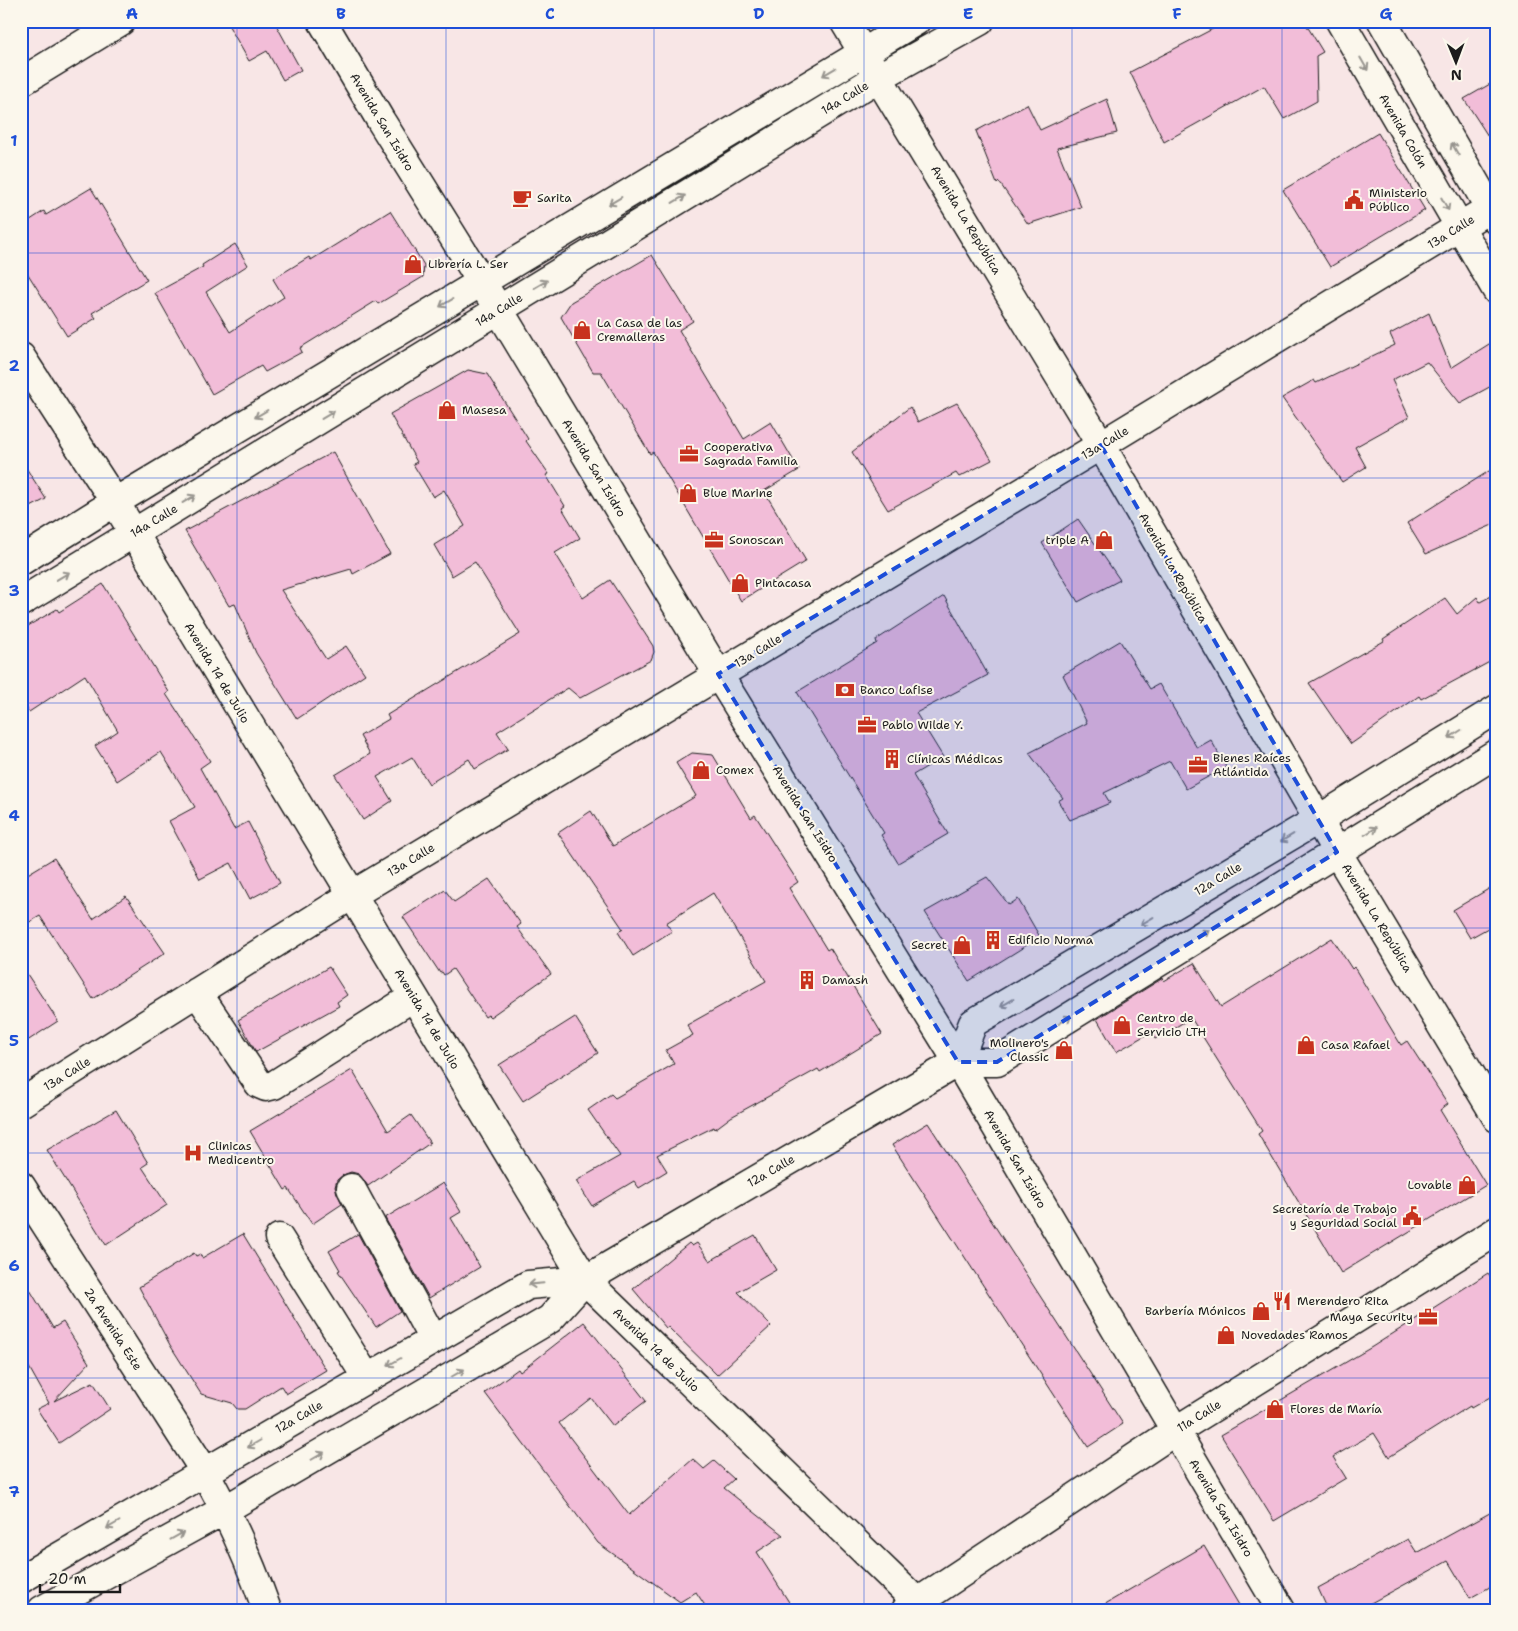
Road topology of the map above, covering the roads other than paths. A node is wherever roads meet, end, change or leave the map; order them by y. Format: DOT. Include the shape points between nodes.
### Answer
graph roads {
  1 [pos="121,21"];
  2 [pos="322,21"];
  3 [pos="844,21"];
  4 [pos="916,21"];
  5 [pos="980,21"];
  6 [pos="1340,21"];
  7 [pos="1382,21"];
  8 [pos="863,52"];
  9 [pos="880,77"];
  10 [pos="21,82"];
  11 [pos="1494,211"];
  12 [pos="1458,228"];
  13 [pos="482,281"];
  14 [pos="1497,291"];
  15 [pos="499,310"];
  16 [pos="21,357"];
  17 [pos="1101,445"];
  18 [pos="115,502"];
  19 [pos="132,534"];
  20 [pos="21,561"];
  21 [pos="21,602"];
  22 [pos="718,674"];
  23 [pos="1497,709"];
  24 [pos="1497,753"];
  25 [pos="1319,819"];
  26 [pos="1337,852"];
  27 [pos="352,895"];
  28 [pos="197,992"];
  29 [pos="413,997"];
  30 [pos="958,1062"];
  31 [pos="21,1102"];
  32 [pos="1497,1118"];
  33 [pos="21,1186"];
  34 [pos="351,1188"];
  35 [pos="1497,1231"];
  36 [pos="279,1238"];
  37 [pos="585,1280"];
  38 [pos="433,1339"];
  39 [pos="366,1378"];
  40 [pos="1175,1431"];
  41 [pos="205,1472"];
  42 [pos="226,1509"];
  43 [pos="21,1579"];
  44 [pos="915,1608"];
  45 [pos="42,1610"];
  46 [pos="267,1610"];
  47 [pos="1281,1610"];
  1 -- 10 [label="street"];
  2 -- 13 [label="street, Avenida San Isidro"];
  3 -- 8 [label="street, Avenida La República"];
  4 -- 8 [label="street"];
  5 -- 9 [label="street, 14a Calle"];
  6 -- 12 [label="street, Avenida Colón, one-way"];
  11 -- 7 [label="street, one-way"];
  8 -- 9 [label="street, Avenida La República"];
  8 -- 13 [label="street, one-way"];
  15 -- 9 [label="street, 14a Calle, one-way"];
  9 -- 17 [label="street, Avenida La República"];
  11 -- 12 [label="street, 13a Calle"];
  12 -- 14 [label="street, Avenida Colón"];
  12 -- 17 [label="street, 13a Calle"];
  13 -- 15 [label="street, Avenida San Isidro"];
  13 -- 18 [label="street, one-way"];
  19 -- 15 [label="street, 14a Calle, one-way"];
  15 -- 22 [label="street, Avenida San Isidro"];
  16 -- 18 [label="street, Avenida 14 de Julio"];
  17 -- 22 [label="street, 13a Calle"];
  17 -- 25 [label="street, Avenida La República"];
  18 -- 19 [label="street, Avenida 14 de Julio"];
  18 -- 20 [label="street"];
  21 -- 19 [label="street, 14a Calle, one-way"];
  19 -- 27 [label="street, Avenida 14 de Julio"];
  22 -- 27 [label="street, 13a Calle"];
  22 -- 30 [label="street, Avenida San Isidro"];
  23 -- 25 [label="street, 12a Calle, one-way"];
  26 -- 24 [label="street, one-way"];
  25 -- 26 [label="street, Avenida La República"];
  25 -- 30 [label="street, 12a Calle, one-way" via="973,1023"];
  30 -- 26 [label="street, one-way" via="997,1062"];
  26 -- 32 [label="street, Avenida La República"];
  27 -- 28 [label="street, 13a Calle"];
  27 -- 29 [label="street, Avenida 14 de Julio"];
  28 -- 29 [label="street" via="259,1084 266,1087"];
  28 -- 31 [label="street, 13a Calle"];
  29 -- 37 [label="street, Avenida 14 de Julio"];
  30 -- 37 [label="street, 12a Calle"];
  30 -- 40 [label="street, Avenida San Isidro"];
  33 -- 41 [label="street, 2a Avenida Este"];
  34 -- 38 [label="street"];
  35 -- 40 [label="street, 11a Calle"];
  36 -- 39 [label="street"];
  37 -- 38 [label="street, 12a Calle, one-way" via="528,1284"];
  42 -- 37 [label="street, 12a Calle, one-way" via="550,1319"];
  37 -- 44 [label="street, Avenida 14 de Julio"];
  38 -- 39 [label="street, 12a Calle, one-way"];
  39 -- 41 [label="street, 12a Calle, one-way"];
  40 -- 44 [label="street, 11a Calle"];
  40 -- 47 [label="street, Avenida San Isidro"];
  41 -- 42 [label="street, 2a Avenida Este"];
  41 -- 43 [label="street, 12a Calle, one-way"];
  45 -- 42 [label="street, 12a Calle, one-way"];
  42 -- 46 [label="street, 2a Avenida Este"];
}
